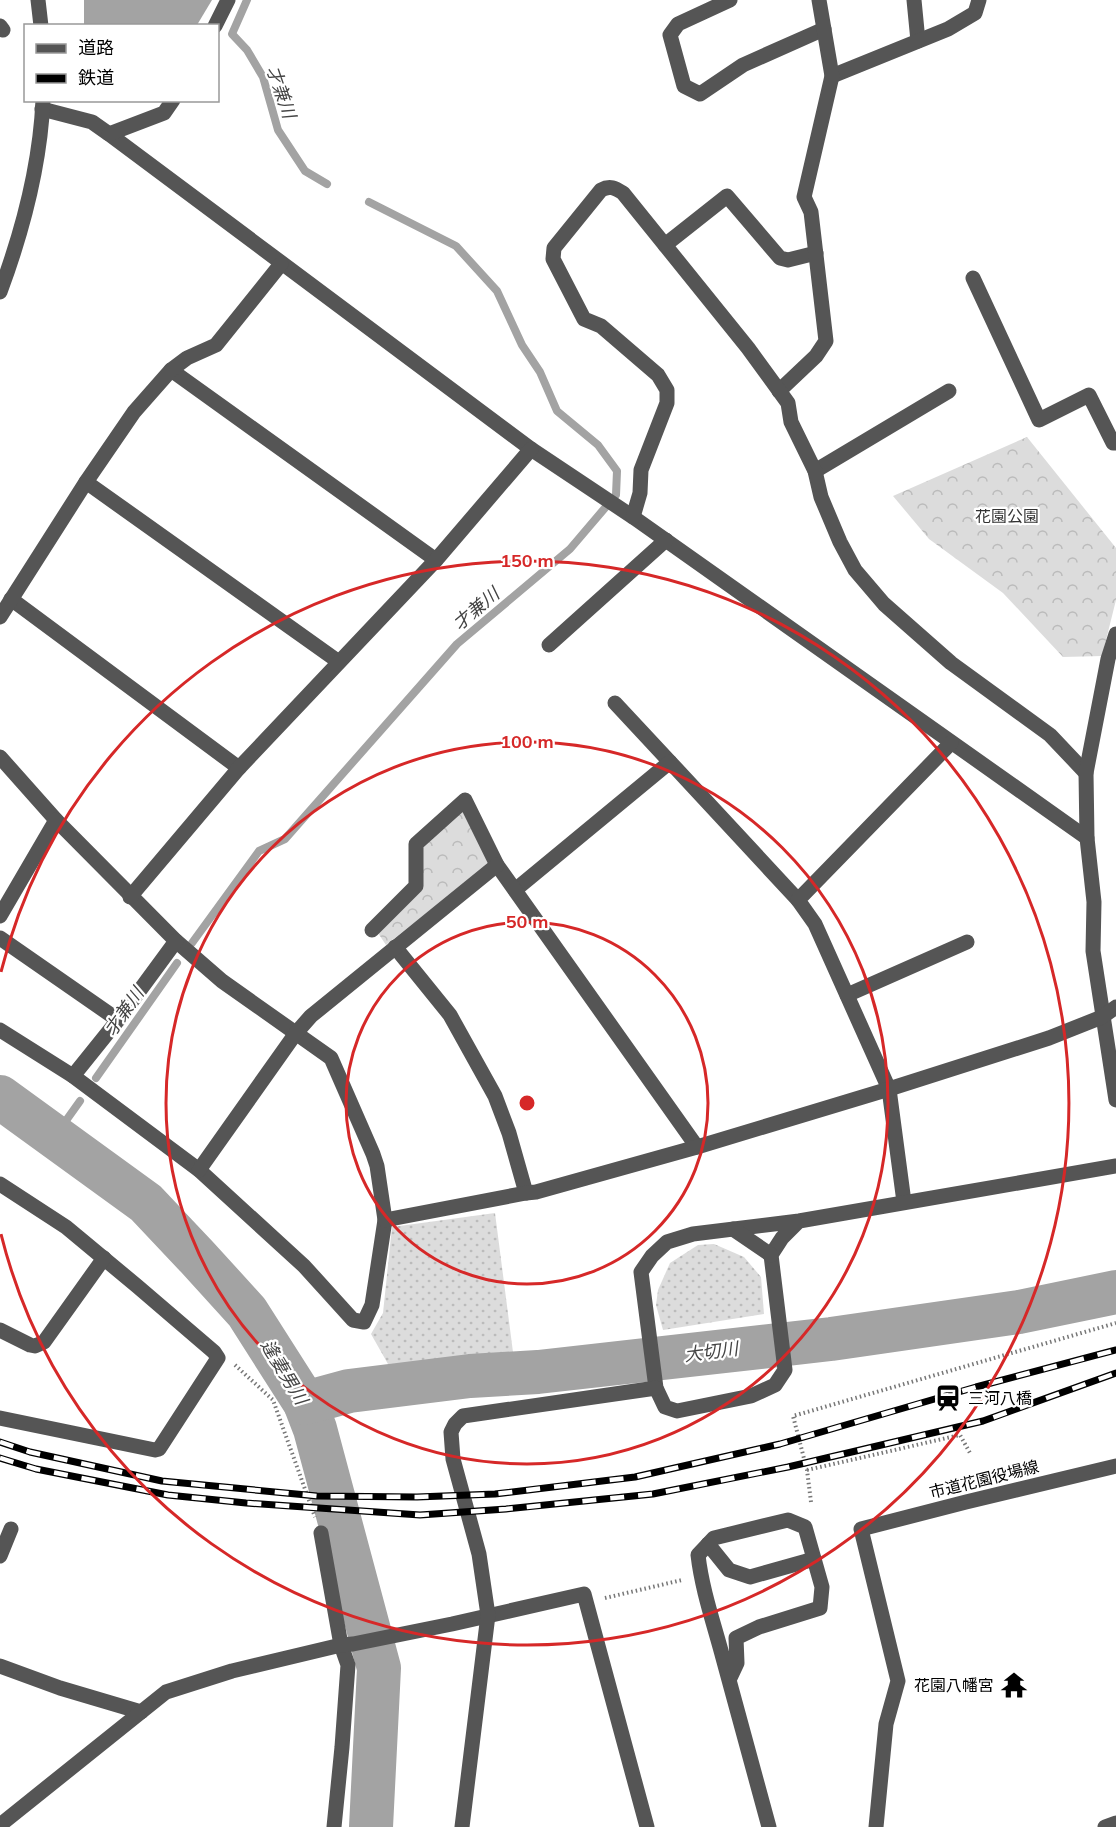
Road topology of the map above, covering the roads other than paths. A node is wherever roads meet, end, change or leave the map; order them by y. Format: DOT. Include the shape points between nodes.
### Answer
graph roads {
  1 [pos="38,0"];
  2 [pos="228,0"];
  3 [pos="730,0"];
  4 [pos="819,0"];
  5 [pos="915,0"];
  6 [pos="979,0"];
  7 [pos="41,24"];
  8 [pos="216,24"];
  9 [pos="824,29"];
  10 [pos="918,41"];
  11 [pos="832,76"];
  12 [pos="172,102"];
  13 [pos="42,105"];
  14 [pos="109,134"];
  15 [pos="665,245"];
  16 [pos="816,253"];
  17 [pos="281,264"];
  18 [pos="973,278"];
  19 [pos="0,292"];
  20 [pos="171,370"];
  21 [pos="779,391"];
  22 [pos="949,391"];
  23 [pos="1116,443"];
  24 [pos="531,449"];
  25 [pos="815,471"];
  26 [pos="86,482"];
  27 [pos="633,517"];
  28 [pos="666,540"];
  29 [pos="436,560"];
  30 [pos="11,599"];
  31 [pos="0,617"];
  32 [pos="1116,634"];
  33 [pos="549,645"];
  34 [pos="1112,661"];
  35 [pos="339,662"];
  36 [pos="615,703"];
  37 [pos="951,743"];
  38 [pos="0,757"];
  39 [pos="670,762"];
  40 [pos="239,768"];
  41 [pos="1086,773"];
  42 [pos="56,820"];
  43 [pos="1087,838"];
  44 [pos="497,865"];
  45 [pos="515,890"];
  46 [pos="130,897"];
  47 [pos="798,900"];
  48 [pos="0,916"];
  49 [pos="372,930"];
  50 [pos="0,938"];
  51 [pos="176,941"];
  52 [pos="967,942"];
  53 [pos="395,947"];
  54 [pos="847,995"];
  55 [pos="1116,1007"];
  56 [pos="1102,1017"];
  57 [pos="118,1020"];
  58 [pos="0,1030"];
  59 [pos="296,1033"];
  60 [pos="73,1076"];
  61 [pos="889,1089"];
  62 [pos="1116,1100"];
  63 [pos="697,1147"];
  64 [pos="1116,1166"];
  65 [pos="199,1170"];
  66 [pos="0,1184"];
  67 [pos="526,1193"];
  68 [pos="904,1202"];
  69 [pos="385,1220"];
  70 [pos="799,1221"];
  71 [pos="733,1229"];
  72 [pos="771,1254"];
  73 [pos="104,1258"];
  74 [pos="0,1330"];
  75 [pos="656,1388"];
  76 [pos="0,1418"];
  77 [pos="1116,1466"];
  78 [pos="11,1529"];
  79 [pos="321,1533"];
  80 [pos="708,1544"];
  81 [pos="0,1556"];
  82 [pos="814,1559"];
  83 [pos="488,1615"];
  84 [pos="713,1621"];
  85 [pos="736,1638"];
  86 [pos="347,1645"];
  87 [pos="0,1666"];
  88 [pos="729,1680"];
  89 [pos="141,1712"];
  90 [pos="1116,1823"];
  91 [pos="0,1825"];
  92 [pos="646,1825"];
  93 [pos="334,1827"];
  94 [pos="462,1827"];
  95 [pos="630,1827"];
  96 [pos="769,1827"];
  97 [pos="876,1827"];
  98 [pos="1105,1827"];
  1 -- 7 [label="street"];
  2 -- 8 [label="street"];
  3 -- 9 [label="street" via="678,24 670,35 684,86 700,94 743,65"];
  4 -- 9 [label="street"];
  5 -- 10 [label="street"];
  6 -- 10 [label="street" via="975,13"];
  9 -- 11 [label="street"];
  10 -- 11 [label="street"];
  11 -- 16 [label="street" via="804,197 811,212"];
  12 -- 14 [label="street" via="164,113"];
  13 -- 14 [label="street" via="92,122"];
  13 -- 19 [label="street" via="26,213"];
  14 -- 17 [label="street"];
  15 -- 16 [label="street" via="727,195 780,258 788,260"];
  15 -- 21 [label="street"];
  15 -- 27 [label="street" via="623,193 607,187 552,252 552,259 584,319 601,326 658,375 667,390 667,403 641,470"];
  16 -- 21 [label="street" via="826,341"];
  17 -- 20 [label="street" via="216,345"];
  17 -- 24 [label="street"];
  18 -- 23 [label="street" via="1039,420 1089,395"];
  20 -- 26 [label="street" via="134,412"];
  20 -- 29 [label="street"];
  21 -- 25 [label="street" via="788,403 791,422"];
  22 -- 25 [label="street"];
  24 -- 27 [label="street"];
  24 -- 29 [label="street"];
  25 -- 41 [label="street" via="821,497 845,551 855,570 884,604 951,663 1050,735"];
  26 -- 30 [label="street"];
  26 -- 35 [label="street"];
  27 -- 28 [label="street"];
  28 -- 33 [label="street"];
  28 -- 37 [label="street"];
  29 -- 35 [label="street"];
  30 -- 31 [label="street"];
  30 -- 40 [label="street"];
  32 -- 34 [label="street"];
  34 -- 41 [label="street"];
  35 -- 40 [label="street"];
  36 -- 39 [label="street"];
  37 -- 43 [label="street"];
  37 -- 47 [label="street"];
  38 -- 42 [label="street"];
  39 -- 45 [label="street"];
  39 -- 47 [label="street"];
  40 -- 46 [label="street"];
  41 -- 43 [label="street"];
  42 -- 46 [label="street"];
  42 -- 48 [label="street"];
  43 -- 56 [label="street" via="1094,902 1093,951"];
  44 -- 45 [label="street"];
  44 -- 49 [label="street" via="465,800 416,844 416,886"];
  44 -- 53 [label="street"];
  45 -- 63 [label="street"];
  46 -- 51 [label="street"];
  47 -- 54 [label="street" via="815,924"];
  50 -- 57 [label="street"];
  51 -- 57 [label="street"];
  51 -- 59 [label="street" via="222,981"];
  52 -- 54 [label="street"];
  53 -- 59 [label="street"];
  53 -- 67 [label="street" via="450,1015 474,1056 509,1132"];
  54 -- 61 [label="street"];
  55 -- 56 [label="street"];
  56 -- 61 [label="street"];
  56 -- 62 [label="street"];
  57 -- 60 [label="street"];
  58 -- 60 [label="street"];
  59 -- 65 [label="street"];
  59 -- 69 [label="street" via="331,1058 373,1154"];
  60 -- 65 [label="street"];
  61 -- 63 [label="street"];
  61 -- 68 [label="street"];
  63 -- 67 [label="street"];
  64 -- 68 [label="street"];
  65 -- 69 [label="street" via="304,1266 353,1320 364,1322 372,1305"];
  66 -- 73 [label="street" via="66,1227"];
  67 -- 69 [label="street"];
  68 -- 70 [label="street"];
  70 -- 71 [label="street"];
  70 -- 72 [label="street"];
  71 -- 72 [label="street"];
  71 -- 75 [label="street" via="667,1242 641,1272"];
  72 -- 75 [label="street" via="785,1370 775,1385 751,1396 677,1411 664,1407"];
  73 -- 74 [label="street" via="44,1342 30,1345"];
  73 -- 76 [label="street" via="218,1358 159,1449"];
  75 -- 83 [label="street" via="463,1416 455,1424 451,1432 453,1459 479,1554"];
  77 -- 97 [label="street, 市道花園役場線" via="861,1529 898,1681 886,1724"];
  78 -- 81 [label="street"];
  79 -- 86 [label="street"];
  80 -- 82 [label="street" via="729,1570 750,1577"];
  80 -- 82 [label="street" via="714,1538 788,1520 805,1527"];
  80 -- 84 [label="street" via="698,1555"];
  82 -- 85 [label="street" via="822,1587 820,1608"];
  83 -- 86 [label="street"];
  83 -- 92 [label="street" via="584,1594"];
  83 -- 94 [label="street"];
  84 -- 85 [label="street"];
  84 -- 88 [label="street"];
  85 -- 88 [label="street" via="736,1663"];
  86 -- 89 [label="street" via="232,1671 166,1692"];
  86 -- 93 [label="street"];
  87 -- 89 [label="street"];
  88 -- 96 [label="street"];
  89 -- 91 [label="street"];
  90 -- 98 [label="street"];
  92 -- 95 [label="street"];
}
